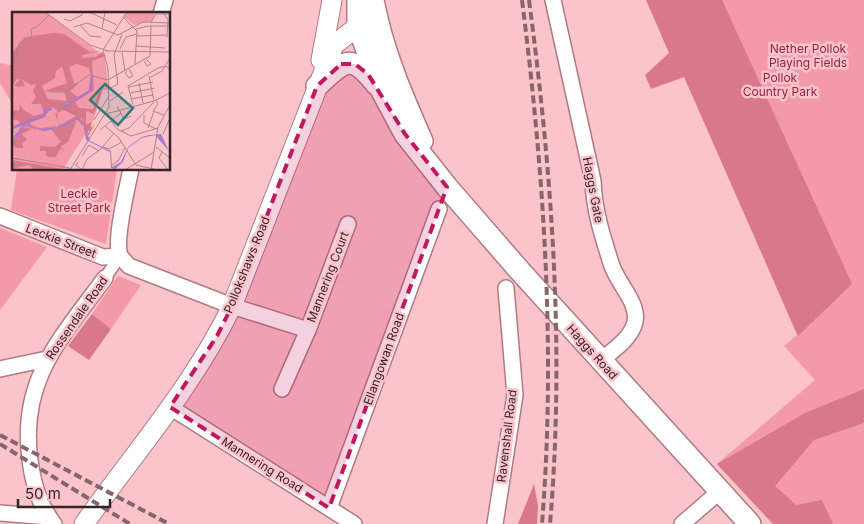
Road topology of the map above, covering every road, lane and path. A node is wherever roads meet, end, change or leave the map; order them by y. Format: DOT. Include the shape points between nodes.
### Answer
graph roads {
  1 [pos="332,0"];
  2 [pos="358,0"];
  3 [pos="373,0"];
  4 [pos="553,0"];
  5 [pos="367,24"];
  6 [pos="317,86"];
  7 [pos="382,91"];
  8 [pos="131,170"];
  9 [pos="443,181"];
  10 [pos="439,209"];
  11 [pos="0,216"];
  12 [pos="348,224"];
  13 [pos="120,256"];
  14 [pos="105,278"];
  15 [pos="506,288"];
  16 [pos="232,306"];
  17 [pos="308,330"];
  18 [pos="47,359"];
  19 [pos="600,361"];
  20 [pos="0,368"];
  21 [pos="282,389"];
  22 [pos="170,407"];
  23 [pos="720,491"];
  24 [pos="329,508"];
  25 [pos="0,513"];
  26 [pos="51,521"];
  27 [pos="84,524"];
  28 [pos="354,524"];
  29 [pos="495,524"];
  30 [pos="682,524"];
  31 [pos="750,524"];
  1 -- 6 [label="street"];
  2 -- 5 [label="main road, Haggs Road"];
  3 -- 5 [label="main road"];
  4 -- 19 [label="street, Haggs Gate" via="593,181 596,212 613,269 636,312 629,334"];
  5 -- 6 [label="street, Pollokshaws Road" via="334,46"];
  5 -- 7 [label="main road, Haggs Road"];
  5 -- 9 [label="main road, Haggs Road"];
  6 -- 7 [label="main road" via="341,64 351,63 368,74"];
  6 -- 16 [label="street, Pollokshaws Road"];
  7 -- 9 [label="main road, Haggs Road" via="400,126"];
  8 -- 13 [label="street" via="119,236"];
  9 -- 10 [label="street"];
  9 -- 19 [label="main road, Haggs Road"];
  10 -- 24 [label="street, Ellangowan Road"];
  11 -- 13 [label="street, Leckie Street" via="104,257"];
  12 -- 17 [label="street, Mannering Court"];
  13 -- 14 [label="street, Rossendale Road"];
  13 -- 16 [label="street" via="129,266"];
  14 -- 18 [label="street, Rossendale Road"];
  15 -- 29 [label="street, Ravenshall Road" via="515,395"];
  16 -- 17 [label="street, Mannering Court"];
  16 -- 22 [label="street, Pollokshaws Road" via="217,336"];
  17 -- 21 [label="street, Mannering Court"];
  18 -- 20 [label="street"];
  18 -- 26 [label="street, Rossendale Road" via="30,403 28,445 36,489"];
  19 -- 23 [label="main road, Haggs Road"];
  22 -- 24 [label="street, Mannering Road"];
  22 -- 27 [label="street, Pollokshaws Road"];
  23 -- 30 [label="street"];
  23 -- 31 [label="main road, Haggs Road"];
  24 -- 28 [label="street, Mannering Road"];
  25 -- 26 [label="street"];
}
